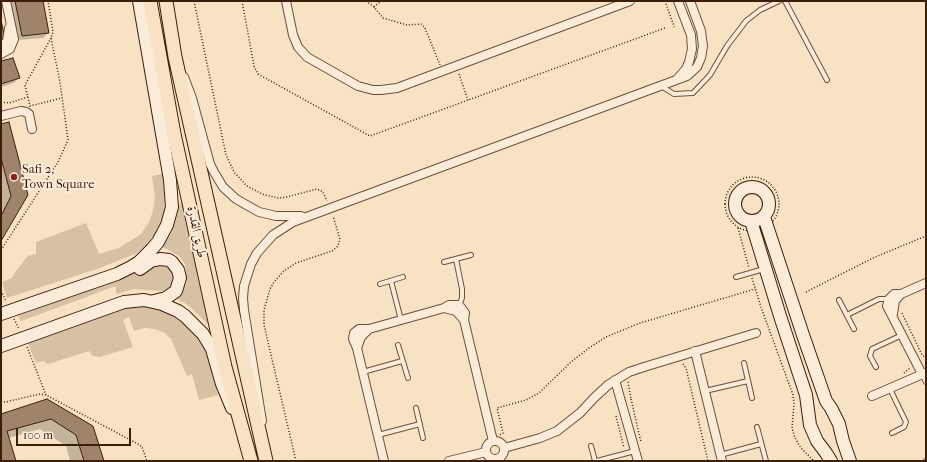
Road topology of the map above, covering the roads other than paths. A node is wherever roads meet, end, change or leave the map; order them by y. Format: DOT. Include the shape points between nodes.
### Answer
graph roads {
  1 [pos="6,1"];
  2 [pos="139,1"];
  3 [pos="150,1"];
  4 [pos="166,1"];
  5 [pos="286,1"];
  6 [pos="630,1"];
  7 [pos="678,1"];
  8 [pos="690,1"];
  9 [pos="779,1"];
  10 [pos="785,1"];
  11 [pos="616,3"];
  12 [pos="10,24"];
  13 [pos="1,48"];
  14 [pos="1,54"];
  15 [pos="175,57"];
  16 [pos="677,80"];
  17 [pos="827,80"];
  18 [pos="660,86"];
  19 [pos="1,116"];
  20 [pos="32,129"];
  21 [pos="314,215"];
  22 [pos="765,222"];
  23 [pos="752,226"];
  24 [pos="470,255"];
  25 [pos="456,259"];
  26 [pos="444,262"];
  27 [pos="765,269"];
  28 [pos="114,275"];
  29 [pos="403,277"];
  30 [pos="736,277"];
  31 [pos="391,281"];
  32 [pos="926,283"];
  33 [pos="380,284"];
  34 [pos="901,294"];
  35 [pos="889,299"];
  36 [pos="839,300"];
  37 [pos="154,301"];
  38 [pos="459,305"];
  39 [pos="444,308"];
  40 [pos="4,312"];
  41 [pos="892,314"];
  42 [pos="847,315"];
  43 [pos="402,320"];
  44 [pos="464,320"];
  45 [pos="854,329"];
  46 [pos="756,333"];
  47 [pos="902,334"];
  48 [pos="398,345"];
  49 [pos="2,347"];
  50 [pos="695,351"];
  51 [pos="402,361"];
  52 [pos="744,363"];
  53 [pos="876,367"];
  54 [pos="362,372"];
  55 [pos="925,376"];
  56 [pos="408,378"];
  57 [pos="616,380"];
  58 [pos="748,381"];
  59 [pos="890,388"];
  60 [pos="705,391"];
  61 [pos="872,396"];
  62 [pos="752,398"];
  63 [pos="826,401"];
  64 [pos="808,407"];
  65 [pos="416,408"];
  66 [pos="420,424"];
  67 [pos="757,427"];
  68 [pos="244,433"];
  69 [pos="259,433"];
  70 [pos="892,433"];
  71 [pos="378,435"];
  72 [pos="423,438"];
  73 [pos="495,439"];
  74 [pos="843,441"];
  75 [pos="761,444"];
  76 [pos="591,446"];
  77 [pos="504,448"];
  78 [pos="823,448"];
  79 [pos="636,450"];
  80 [pos="486,452"];
  81 [pos="721,458"];
  82 [pos="497,460"];
  83 [pos="251,461"];
  84 [pos="266,461"];
  85 [pos="384,461"];
  86 [pos="449,461"];
  87 [pos="596,461"];
  88 [pos="638,461"];
  89 [pos="766,461"];
  90 [pos="831,461"];
  91 [pos="850,461"];
  1 -- 12 [label="street"];
  2 -- 28 [label="street" via="170,180 172,207 167,225 158,242 138,262"];
  3 -- 68 [label="main road, طريق القدرة" via="174,134 225,367"];
  4 -- 15 [label="main road, طريق القدرة"];
  5 -- 11 [label="street" via="293,35 302,52 358,86 373,90 389,90 443,71"];
  6 -- 11 [label="street"];
  7 -- 16 [label="street" via="691,35 692,49 686,69"];
  8 -- 16 [label="street" via="701,31 702,53 694,71"];
  9 -- 18 [label="lane" via="760,10 746,21 710,75 693,93 674,94"];
  10 -- 17 [label="lane"];
  12 -- 13 [label="street" via="7,41"];
  12 -- 14 [label="street" via="14,42 10,49"];
  15 -- 21 [label="street" via="192,98 210,164 226,190 243,204 267,214 290,217"];
  15 -- 69 [label="main road, طريق القدرة"];
  16 -- 18 [label="street"];
  18 -- 21 [label="street"];
  19 -- 20 [label="street" via="26,112 29,114"];
  21 -- 69 [label="street" via="293,222 273,235 257,253 244,286 244,310 262,416"];
  22 -- 23 [label="street" via="760,220"];
  22 -- 23 [label="street" via="769,208 766,193 757,187 746,187 735,198 735,209 741,218"];
  22 -- 63 [label="street"];
  23 -- 27 [label="street"];
  24 -- 25 [label="lane"];
  25 -- 26 [label="lane"];
  25 -- 38 [label="lane" via="462,289"];
  27 -- 30 [label="lane"];
  27 -- 64 [label="street"];
  28 -- 37 [label="street" via="127,275 155,260 164,259 172,262 179,274 178,287 166,298"];
  28 -- 40 [label="street"];
  29 -- 31 [label="lane"];
  31 -- 33 [label="lane"];
  31 -- 43 [label="lane"];
  32 -- 34 [label="street"];
  34 -- 35 [label="street" via="894,294"];
  34 -- 41 [label="street"];
  35 -- 41 [label="street" via="887,306"];
  35 -- 42 [label="lane" via="879,299"];
  36 -- 42 [label="lane"];
  37 -- 49 [label="street" via="124,302"];
  37 -- 68 [label="street" via="178,310 203,334"];
  38 -- 39 [label="street" via="450,304"];
  38 -- 44 [label="street" via="464,310"];
  39 -- 43 [label="street"];
  39 -- 44 [label="street" via="456,311"];
  41 -- 47 [label="street"];
  42 -- 45 [label="lane"];
  43 -- 54 [label="street" via="360,329 354,333 353,339"];
  44 -- 73 [label="street"];
  46 -- 50 [label="street"];
  47 -- 53 [label="lane" via="872,349 870,356"];
  47 -- 55 [label="street"];
  48 -- 51 [label="lane"];
  50 -- 57 [label="street" via="637,369"];
  50 -- 60 [label="street"];
  51 -- 54 [label="lane"];
  51 -- 56 [label="lane"];
  52 -- 58 [label="lane"];
  54 -- 71 [label="street"];
  55 -- 59 [label="street"];
  57 -- 77 [label="street" via="557,431"];
  57 -- 79 [label="street"];
  58 -- 60 [label="lane"];
  58 -- 62 [label="lane"];
  59 -- 61 [label="street"];
  59 -- 70 [label="lane" via="906,422 904,427"];
  60 -- 81 [label="street"];
  63 -- 64 [label="street"];
  63 -- 74 [label="street" via="836,416"];
  64 -- 78 [label="street" via="811,429"];
  65 -- 66 [label="lane"];
  66 -- 71 [label="lane"];
  66 -- 72 [label="lane"];
  67 -- 75 [label="lane"];
  68 -- 83 [label="main road, طريق القدرة"];
  69 -- 84 [label="main road, طريق القدرة"];
  71 -- 85 [label="street"];
  73 -- 77 [label="street"];
  73 -- 80 [label="street" via="487,446"];
  74 -- 78 [label="street"];
  74 -- 91 [label="street"];
  75 -- 81 [label="lane"];
  75 -- 89 [label="lane"];
  76 -- 87 [label="lane"];
  77 -- 82 [label="street" via="503,455"];
  78 -- 90 [label="street"];
  79 -- 87 [label="lane"];
  79 -- 88 [label="street"];
  80 -- 82 [label="street" via="490,458"];
  80 -- 86 [label="street"];
}
